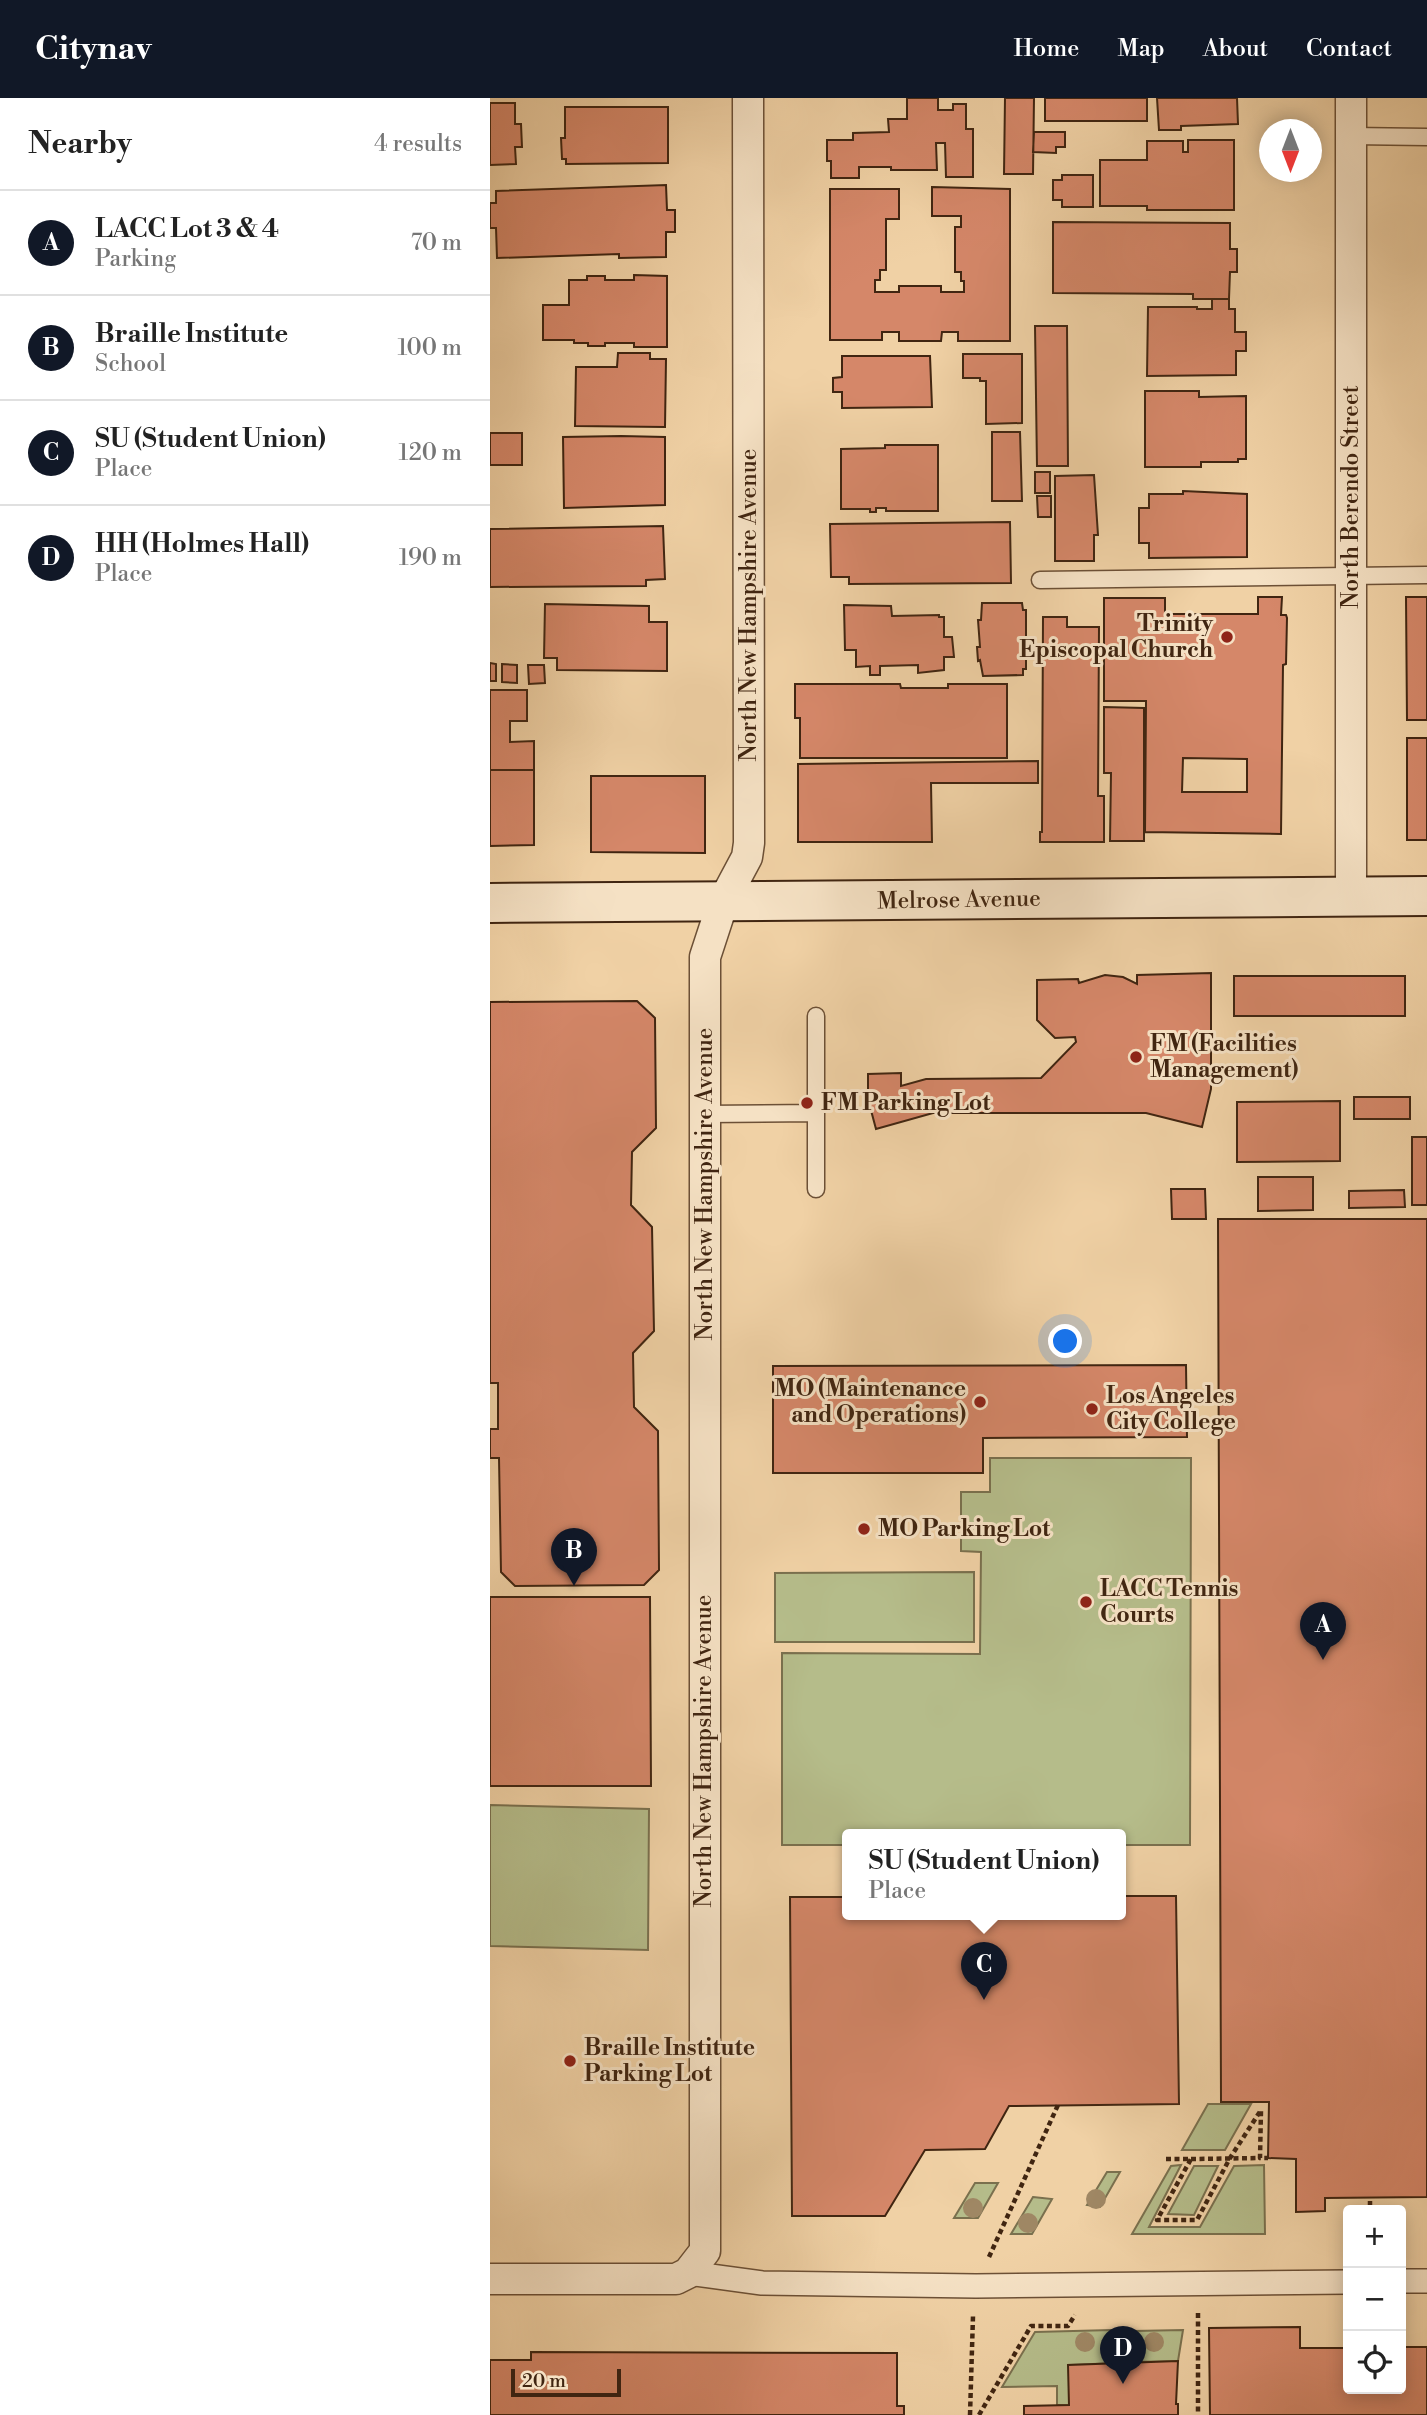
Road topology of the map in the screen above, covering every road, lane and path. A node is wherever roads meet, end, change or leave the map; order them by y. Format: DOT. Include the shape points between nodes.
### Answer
graph roads {
  1 [pos="748,98"];
  2 [pos="1351,98"];
  3 [pos="1351,136"];
  4 [pos="1427,137"];
  5 [pos="1427,575"];
  6 [pos="1351,577"];
  7 [pos="1040,580"];
  8 [pos="1427,896"];
  9 [pos="1351,897"];
  10 [pos="490,902"];
  11 [pos="723,902"];
  12 [pos="816,1016"];
  13 [pos="816,1113"];
  14 [pos="705,1114"];
  15 [pos="816,1189"];
  16 [pos="1058,2105"];
  17 [pos="1230,2158"];
  18 [pos="1260,2158"];
  19 [pos="1268,2158"];
  20 [pos="1166,2159"];
  21 [pos="1191,2159"];
  22 [pos="1370,2201"];
  23 [pos="1370,2205"];
  24 [pos="688,2273"];
  25 [pos="490,2279"];
  26 [pos="1406,2281"];
  27 [pos="1427,2281"];
  28 [pos="1343,2282"];
  29 [pos="1093,2285"];
  30 [pos="1198,2285"];
  31 [pos="975,2286"];
  32 [pos="970,2344"];
  33 [pos="970,2415"];
  34 [pos="979,2415"];
  35 [pos="1198,2415"];
  1 -- 11 [label="street, North New Hampshire Avenue" via="749,843 747,857"];
  2 -- 3 [label="street, North Berendo Street"];
  3 -- 4 [label="lane"];
  3 -- 6 [label="street, North Berendo Street"];
  5 -- 6 [label="lane"];
  6 -- 7 [label="lane"];
  6 -- 9 [label="street, North Berendo Street"];
  8 -- 9 [label="main road, Melrose Avenue"];
  9 -- 11 [label="main road, Melrose Avenue"];
  10 -- 11 [label="main road, Melrose Avenue"];
  11 -- 14 [label="street, North New Hampshire Avenue" via="705,957"];
  12 -- 13 [label="lane"];
  13 -- 14 [label="lane"];
  13 -- 15 [label="lane"];
  14 -- 24 [label="street, North New Hampshire Avenue" via="705,2251"];
  16 -- 31 [label="path"];
  17 -- 18 [label="path"];
  17 -- 18 [label="path" via="1261,2110"];
  17 -- 21 [label="path"];
  17 -- 21 [label="path" via="1196,2220 1157,2220"];
  18 -- 19 [label="path"];
  20 -- 21 [label="path"];
  22 -- 23 [label="path"];
  24 -- 25 [label="street" via="676,2279"];
  24 -- 31 [label="street" via="762,2283"];
  26 -- 27 [label="street"];
  28 -- 30 [label="street"];
  29 -- 30 [label="street"];
  29 -- 31 [label="street"];
  29 -- 34 [label="path" via="1068,2326 1031,2326"];
  30 -- 35 [label="path"];
  32 -- 33 [label="path"];
}
